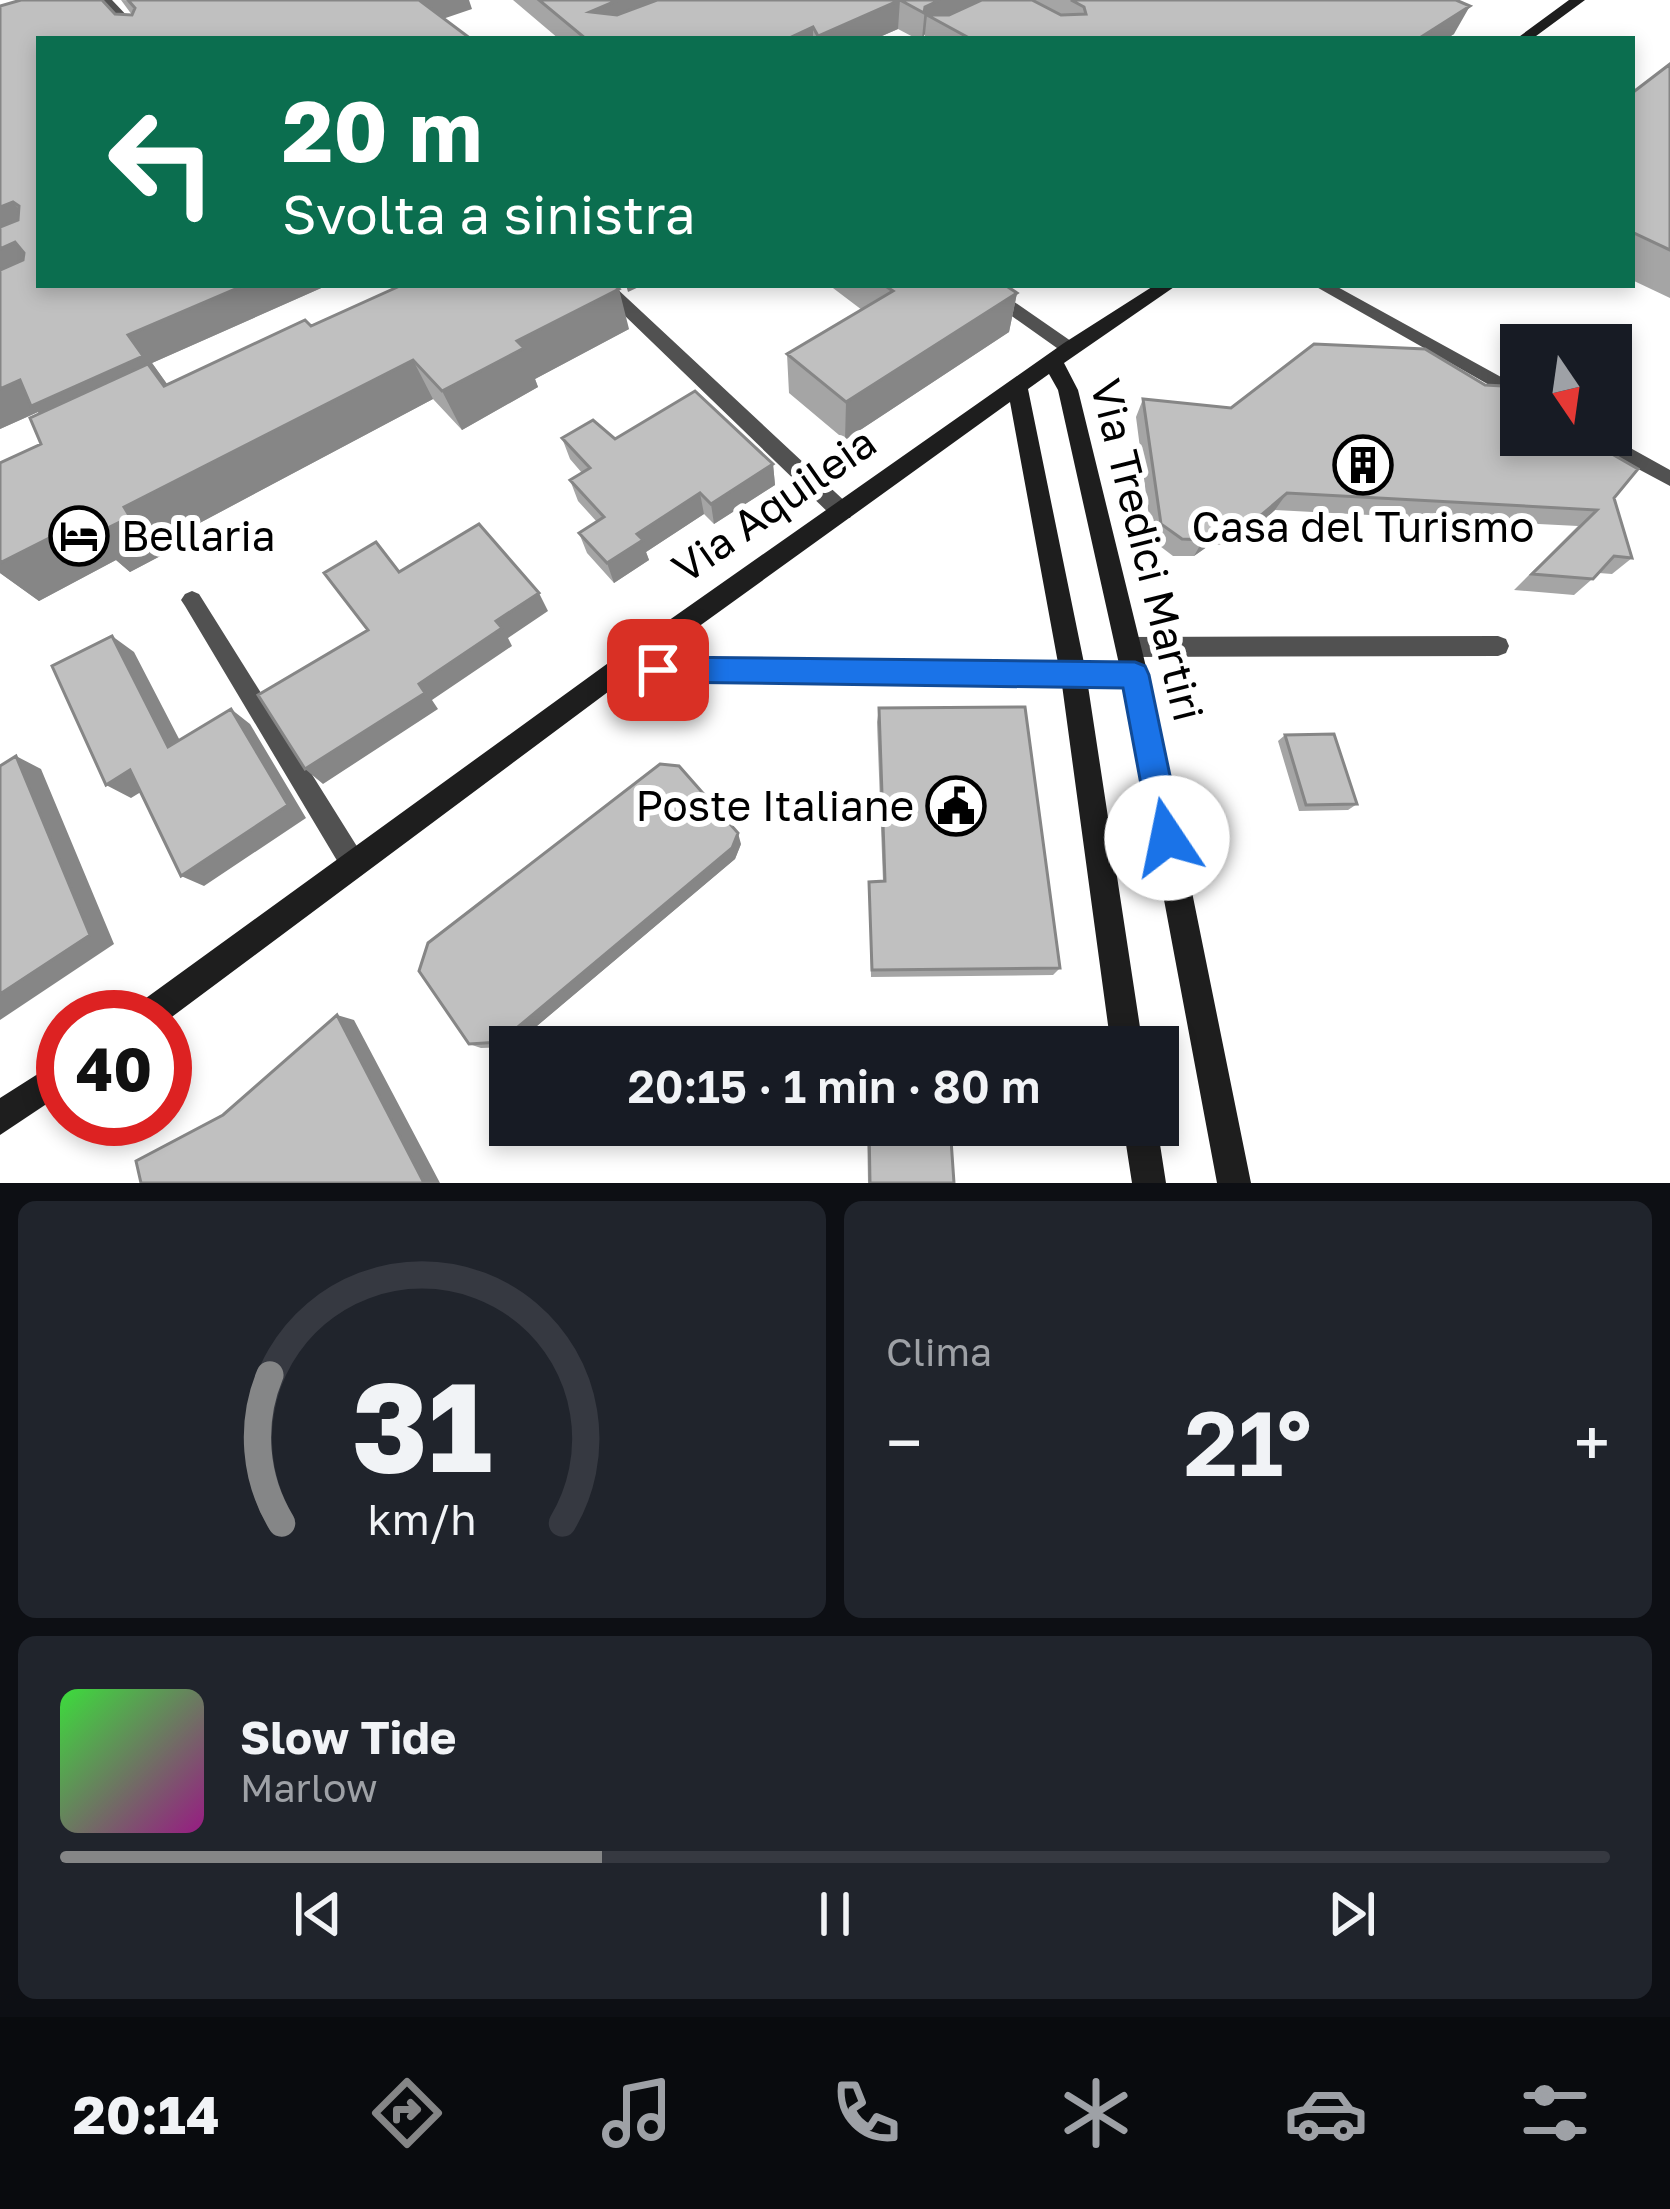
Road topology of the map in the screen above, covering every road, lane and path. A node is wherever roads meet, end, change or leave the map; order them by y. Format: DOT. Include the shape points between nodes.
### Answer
graph roads {
  1 [pos="105,0"];
  2 [pos="1578,0"];
  3 [pos="140,36"];
  4 [pos="1527,36"];
  5 [pos="605,288"];
  6 [pos="981,288"];
  7 [pos="1163,288"];
  8 [pos="1326,288"];
  9 [pos="1062,355"];
  10 [pos="1500,384"];
  11 [pos="1018,389"];
  12 [pos="1630,456"];
  13 [pos="1670,478"];
  14 [pos="842,512"];
  15 [pos="192,600"];
  16 [pos="1498,646"];
  17 [pos="1131,661"];
  18 [pos="620,670"];
  19 [pos="1073,674"];
  20 [pos="354,865"];
  21 [pos="183,990"];
  22 [pos="1124,1026"];
  23 [pos="36,1093"];
  24 [pos="0,1118"];
  25 [pos="1143,1146"];
  26 [pos="1149,1183"];
  27 [pos="1234,1183"];
  1 -- 3 [label="lane"];
  2 -- 4 [label="street"];
  5 -- 14 [label="street"];
  6 -- 9 [label="street"];
  7 -- 9 [label="street, Via Aquileia"];
  8 -- 10 [label="lane"];
  9 -- 11 [label="street, Via Aquileia"];
  9 -- 17 [label="street, Via Tredici Martiri"];
  11 -- 14 [label="street, Via Aquileia"];
  11 -- 19 [label="street, Via Tredici Martiri"];
  12 -- 13 [label="lane"];
  14 -- 18 [label="street, Via Aquileia"];
  15 -- 20 [label="lane"];
  16 -- 17 [label="lane"];
  17 -- 19 [label="street"];
  17 -- 27 [label="street, Via Tredici Martiri"];
  18 -- 19 [label="street"];
  18 -- 20 [label="street, Via Aquileia"];
  19 -- 22 [label="street, Via Tredici Martiri"];
  20 -- 21 [label="street, Via Aquileia"];
  23 -- 24 [label="street"];
  25 -- 26 [label="street"];
}
